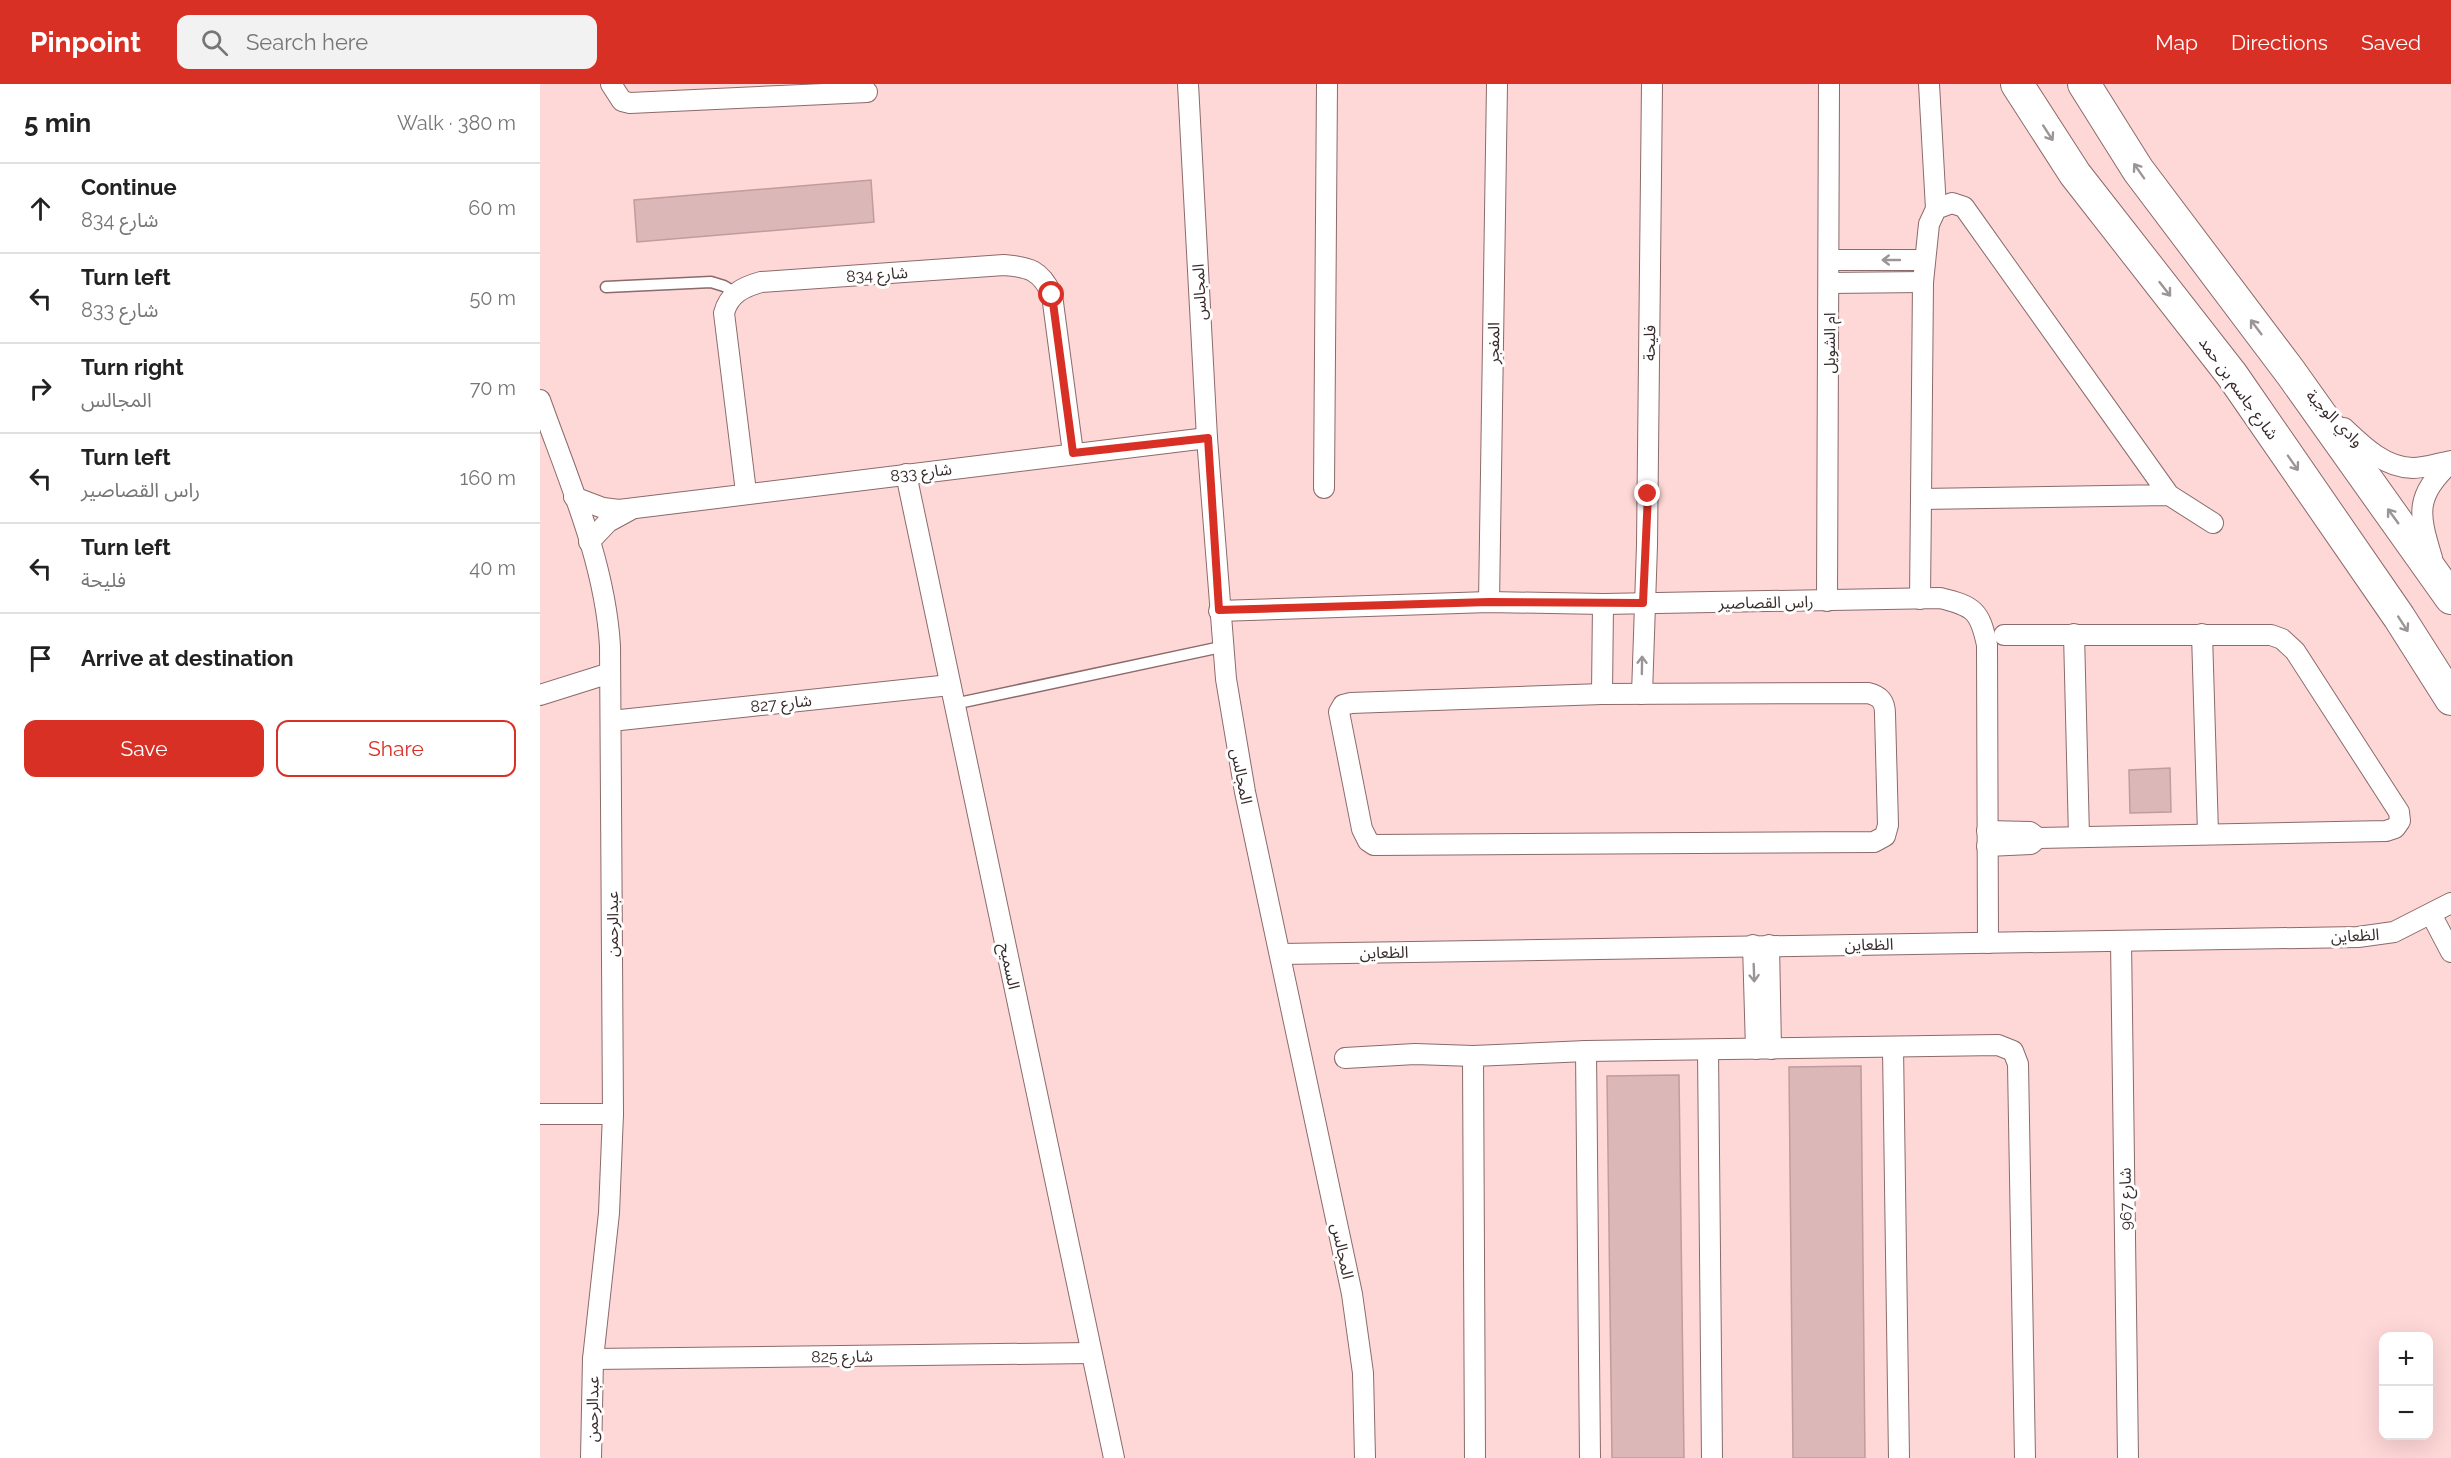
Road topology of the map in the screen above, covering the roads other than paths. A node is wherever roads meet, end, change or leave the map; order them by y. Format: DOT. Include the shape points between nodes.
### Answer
graph roads {
  1 [pos="611,84"];
  2 [pos="1188,84"];
  3 [pos="1327,84"];
  4 [pos="1497,84"];
  5 [pos="1652,84"];
  6 [pos="1829,84"];
  7 [pos="1929,84"];
  8 [pos="2017,84"];
  9 [pos="2084,84"];
  10 [pos="822,90"];
  11 [pos="867,92"];
  12 [pos="1936,209"];
  13 [pos="1829,260"];
  14 [pos="1926,260"];
  15 [pos="1923,282"];
  16 [pos="1829,283"];
  17 [pos="606,287"];
  18 [pos="735,293"];
  19 [pos="2291,374"];
  20 [pos="540,400"];
  21 [pos="1208,438"];
  22 [pos="1073,453"];
  23 [pos="2451,461"];
  24 [pos="906,474"];
  25 [pos="1324,488"];
  26 [pos="746,492"];
  27 [pos="2169,495"];
  28 [pos="574,497"];
  29 [pos="1921,499"];
  30 [pos="635,508"];
  31 [pos="2213,523"];
  32 [pos="589,542"];
  33 [pos="2444,588"];
  34 [pos="1920,599"];
  35 [pos="1827,601"];
  36 [pos="1489,602"];
  37 [pos="1643,603"];
  38 [pos="1603,604"];
  39 [pos="1219,610"];
  40 [pos="2074,634"];
  41 [pos="2202,634"];
  42 [pos="2004,635"];
  43 [pos="1221,647"];
  44 [pos="610,673"];
  45 [pos="952,694"];
  46 [pos="1602,694"];
  47 [pos="1642,694"];
  48 [pos="540,695"];
  49 [pos="2451,699"];
  50 [pos="611,720"];
  51 [pos="2208,833"];
  52 [pos="2079,837"];
  53 [pos="1987,838"];
  54 [pos="2445,908"];
  55 [pos="2121,941"];
  56 [pos="1988,943"];
  57 [pos="1761,945"];
  58 [pos="2451,952"];
  59 [pos="1281,954"];
  60 [pos="1893,1048"];
  61 [pos="1764,1049"];
  62 [pos="1708,1050"];
  63 [pos="1586,1051"];
  64 [pos="1473,1056"];
  65 [pos="1345,1058"];
  66 [pos="540,1114"];
  67 [pos="613,1114"];
  68 [pos="1090,1353"];
  69 [pos="593,1359"];
  70 [pos="591,1458"];
  71 [pos="1114,1458"];
  72 [pos="1365,1458"];
  73 [pos="1475,1458"];
  74 [pos="1590,1458"];
  75 [pos="1712,1458"];
  76 [pos="1899,1458"];
  77 [pos="2025,1458"];
  78 [pos="2128,1458"];
  1 -- 10 [label="street" via="622,101 630,103"];
  2 -- 21 [label="street, المجالس"];
  3 -- 25 [label="street"];
  4 -- 36 [label="street, المفجر"];
  5 -- 37 [label="street, فليحة"];
  6 -- 13 [label="street, ام الشويل"];
  7 -- 12 [label="street"];
  8 -- 49 [label="main road, شارع جاسم بن حمد, one-way" via="2075,174 2232,375"];
  19 -- 9 [label="main road, one-way" via="2138,170"];
  10 -- 11 [label="street"];
  12 -- 14 [label="street" via="1929,224"];
  12 -- 27 [label="street" via="1952,203 1964,207"];
  14 -- 13 [label="street, one-way"];
  13 -- 16 [label="street, ام الشويل"];
  14 -- 15 [label="street"];
  15 -- 16 [label="street"];
  15 -- 29 [label="street"];
  16 -- 35 [label="street, ام الشويل"];
  17 -- 18 [label="lane" via="711,282"];
  18 -- 22 [label="street, شارع 834" via="761,282 992,266 1020,266 1036,272 1052,295"];
  18 -- 26 [label="street" via="727,303 724,324"];
  19 -- 23 [label="street, وادي الوجبة" via="2367,451 2413,468"];
  33 -- 19 [label="main road, one-way"];
  20 -- 28 [label="street, عبدالرحمن"];
  21 -- 22 [label="street, شارع 833"];
  21 -- 39 [label="street, المجالس"];
  22 -- 24 [label="street, شارع 833"];
  23 -- 33 [label="street, وادي الوجبة" via="2431,482 2421,508 2423,531"];
  24 -- 26 [label="street, شارع 833"];
  24 -- 45 [label="street, السميح"];
  26 -- 30 [label="street, شارع 833"];
  27 -- 29 [label="street"];
  27 -- 31 [label="street"];
  28 -- 30 [label="street, شارع 833" via="603,508"];
  28 -- 32 [label="street, عبدالرحمن"];
  29 -- 34 [label="street"];
  30 -- 32 [label="street, شارع 833" via="608,522"];
  32 -- 44 [label="street, عبدالرحمن" via="608,625"];
  34 -- 35 [label="street, راس القصاصير"];
  34 -- 53 [label="street, راس القصاصير" via="1960,603 1982,620 1987,645"];
  35 -- 37 [label="street, راس القصاصير"];
  36 -- 38 [label="street, راس القصاصير"];
  36 -- 39 [label="street, راس القصاصير"];
  37 -- 38 [label="street, راس القصاصير"];
  47 -- 37 [label="street, فليحة, one-way"];
  38 -- 46 [label="street"];
  39 -- 43 [label="street, المجالس"];
  40 -- 41 [label="street"];
  40 -- 42 [label="street"];
  40 -- 52 [label="street"];
  41 -- 51 [label="street"];
  41 -- 51 [label="street" via="2271,635 2291,645 2399,812 2400,821 2386,831"];
  43 -- 45 [label="lane"];
  43 -- 59 [label="street, المجالس" via="1243,781"];
  44 -- 48 [label="street"];
  44 -- 50 [label="street, عبدالرحمن"];
  45 -- 50 [label="street, شارع 827"];
  45 -- 68 [label="street, السميح"];
  46 -- 47 [label="street"];
  46 -- 47 [label="street" via="1343,705 1339,717 1364,836 1381,846 1874,842 1885,836 1885,704 1878,695"];
  50 -- 67 [label="street, عبدالرحمن"];
  51 -- 52 [label="street"];
  52 -- 53 [label="street" via="2038,838 2031,844"];
  53 -- 56 [label="street, راس القصاصير"];
  54 -- 55 [label="street, الظعاين" via="2394,932 2358,937"];
  54 -- 58 [label="street"];
  55 -- 56 [label="street, الظعاين"];
  55 -- 78 [label="street, شارع 967"];
  56 -- 57 [label="street, الظعاين"];
  57 -- 59 [label="street, الظعاين"];
  57 -- 61 [label="street"];
  59 -- 72 [label="street, المجالس" via="1360,1339"];
  60 -- 61 [label="street"];
  60 -- 76 [label="street"];
  60 -- 77 [label="street" via="1998,1045 2006,1046 2017,1057"];
  61 -- 62 [label="street"];
  62 -- 63 [label="street"];
  62 -- 75 [label="street"];
  63 -- 64 [label="street"];
  63 -- 74 [label="street"];
  64 -- 65 [label="street"];
  64 -- 73 [label="street"];
  66 -- 67 [label="street"];
  67 -- 69 [label="street, عبدالرحمن" via="609,1213"];
  68 -- 69 [label="street, شارع 825"];
  68 -- 71 [label="street, السميح"];
  69 -- 70 [label="street, عبدالرحمن"];
}
